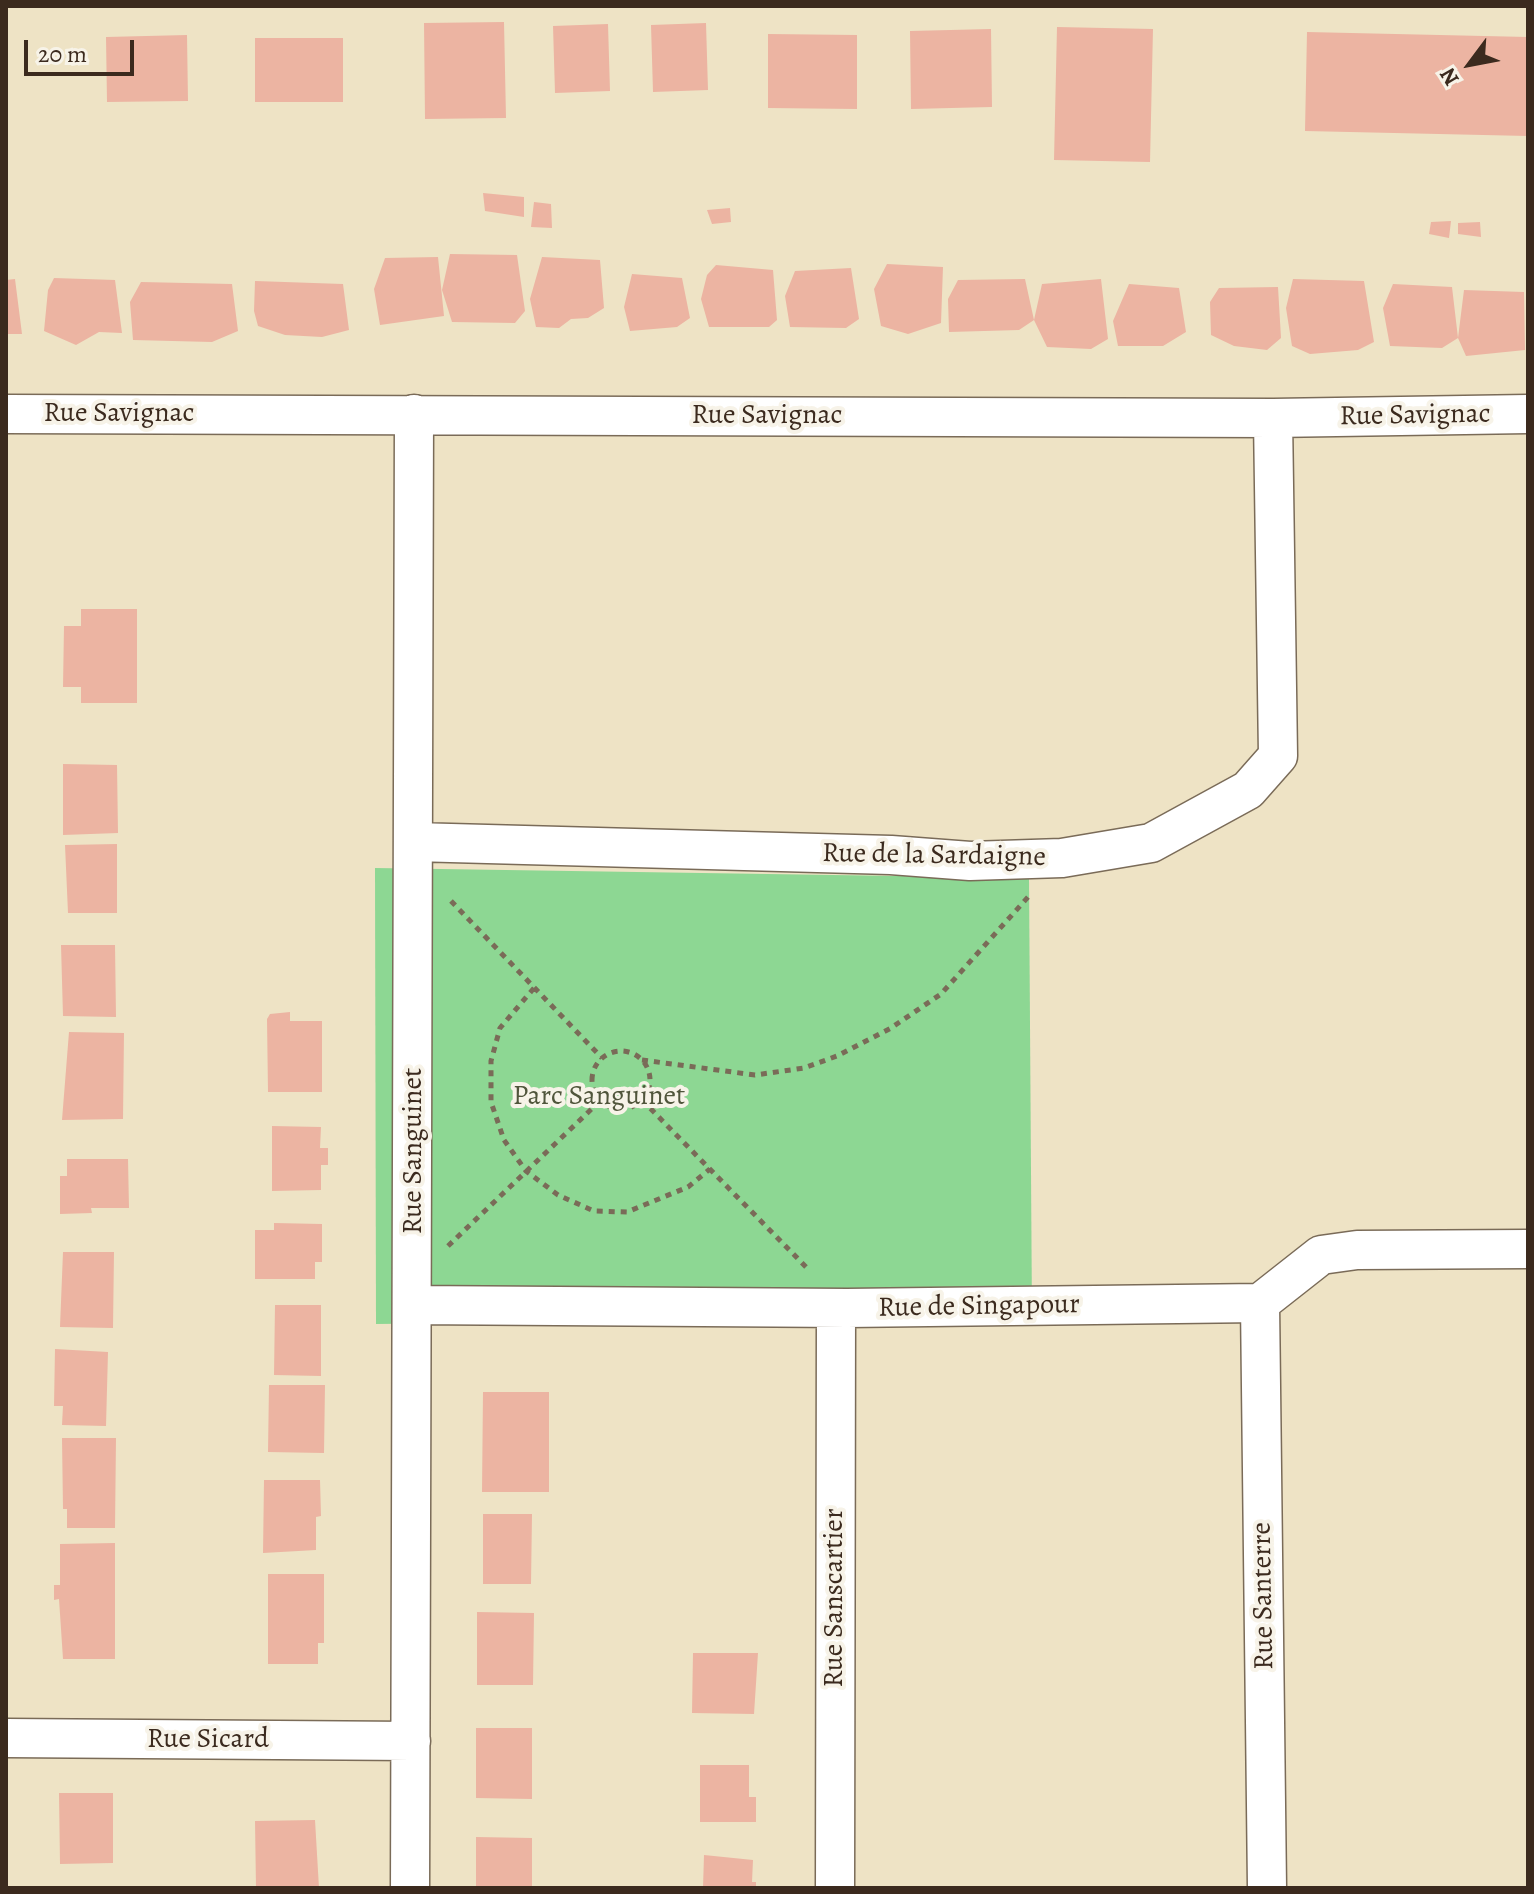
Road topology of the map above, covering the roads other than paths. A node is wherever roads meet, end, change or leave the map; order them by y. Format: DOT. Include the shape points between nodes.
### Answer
graph roads {
  1 [pos="6,414"];
  2 [pos="414,414"];
  3 [pos="1528,414"];
  4 [pos="1273,418"];
  5 [pos="414,852"];
  6 [pos="1528,1249"];
  7 [pos="412,1293"];
  8 [pos="1260,1303"];
  9 [pos="841,1308"];
  10 [pos="6,1738"];
  11 [pos="411,1741"];
  12 [pos="410,1888"];
  13 [pos="835,1888"];
  14 [pos="1267,1888"];
  1 -- 2 [label="street, Rue Savignac"];
  2 -- 4 [label="street, Rue Savignac"];
  2 -- 5 [label="street, Rue Sanguinet"];
  3 -- 4 [label="street, Rue Savignac"];
  4 -- 5 [label="street, Rue de la Sardaigne" via="1278,756 1248,790 1151,843 1062,858 970,861 891,855"];
  5 -- 7 [label="street, Rue Sanguinet"];
  6 -- 8 [label="street" via="1321,1255"];
  7 -- 9 [label="street, Rue de Singapour"];
  7 -- 11 [label="street, Rue Sanguinet"];
  8 -- 9 [label="street, Rue de Singapour"];
  8 -- 14 [label="street, Rue Santerre"];
  9 -- 13 [label="street, Rue Sanscartier"];
  10 -- 11 [label="street, Rue Sicard"];
  11 -- 12 [label="street, Rue Sanguinet"];
}
